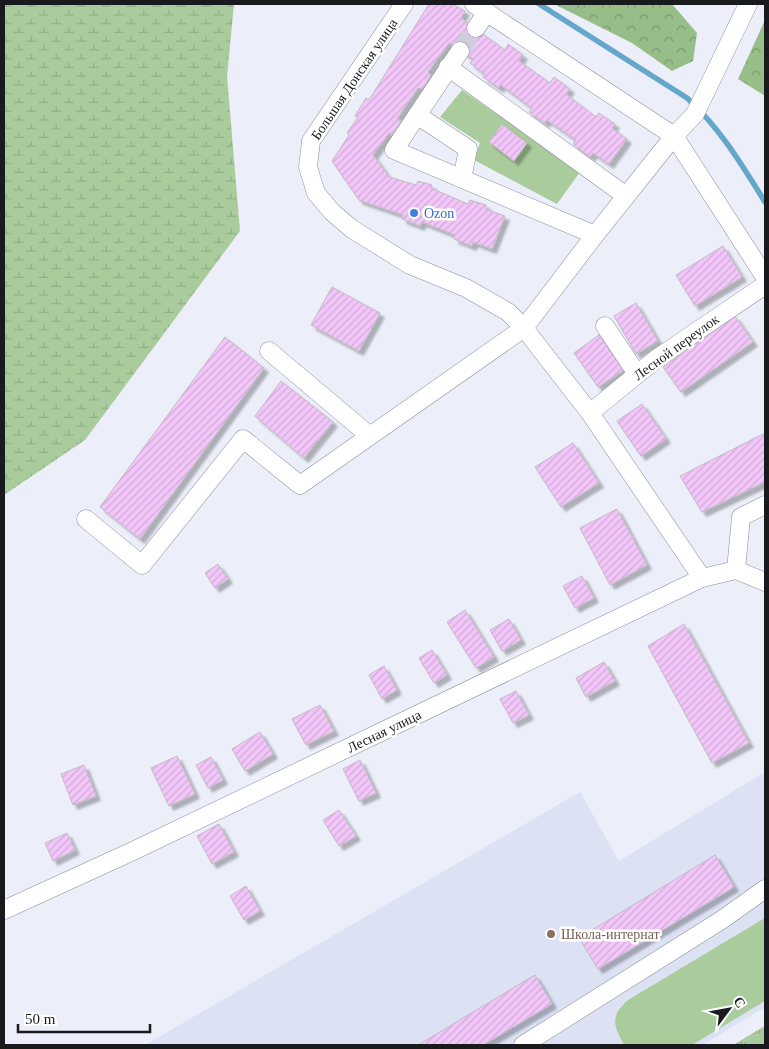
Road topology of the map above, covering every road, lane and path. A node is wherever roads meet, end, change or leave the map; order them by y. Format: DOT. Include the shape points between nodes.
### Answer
graph roads {
  1 [pos="404,4"];
  2 [pos="748,4"];
  3 [pos="481,8"];
  4 [pos="476,28"];
  5 [pos="460,50"];
  6 [pos="448,67"];
  7 [pos="416,115"];
  8 [pos="674,136"];
  9 [pos="462,179"];
  10 [pos="626,196"];
  11 [pos="594,235"];
  12 [pos="765,276"];
  13 [pos="765,285"];
  14 [pos="605,326"];
  15 [pos="524,328"];
  16 [pos="269,351"];
  17 [pos="637,374"];
  18 [pos="590,413"];
  19 [pos="370,436"];
  20 [pos="765,505"];
  21 [pos="86,519"];
  22 [pos="736,570"];
  23 [pos="702,578"];
  24 [pos="765,582"];
  25 [pos="765,889"];
  26 [pos="4,910"];
  27 [pos="523,1045"];
  1 -- 15 [label="street, Большая Донская улица" via="312,141 308,167 316,193 352,229 410,264 491,302 508,312"];
  2 -- 8 [label="street" via="698,107"];
  3 -- 4 [label="street"];
  3 -- 8 [label="street"];
  5 -- 6 [label="street"];
  6 -- 7 [label="street"];
  6 -- 10 [label="street"];
  7 -- 9 [label="street" via="468,149"];
  7 -- 9 [label="street" via="394,150"];
  8 -- 10 [label="street"];
  8 -- 12 [label="street"];
  9 -- 11 [label="street"];
  10 -- 11 [label="street"];
  11 -- 15 [label="street"];
  13 -- 17 [label="street, Лесной переулок"];
  14 -- 17 [label="street"];
  15 -- 18 [label="street, Большая Донская улица"];
  15 -- 19 [label="street"];
  16 -- 19 [label="street"];
  17 -- 18 [label="street, Лесной переулок"];
  18 -- 23 [label="street, Большая Донская улица"];
  19 -- 21 [label="street" via="300,484 243,438 142,565"];
  20 -- 22 [label="street" via="741,518"];
  22 -- 23 [label="street, Лесная улица"];
  22 -- 24 [label="street"];
  23 -- 26 [label="street, Лесная улица"];
  25 -- 27 [label="street" via="723,920"];
}
